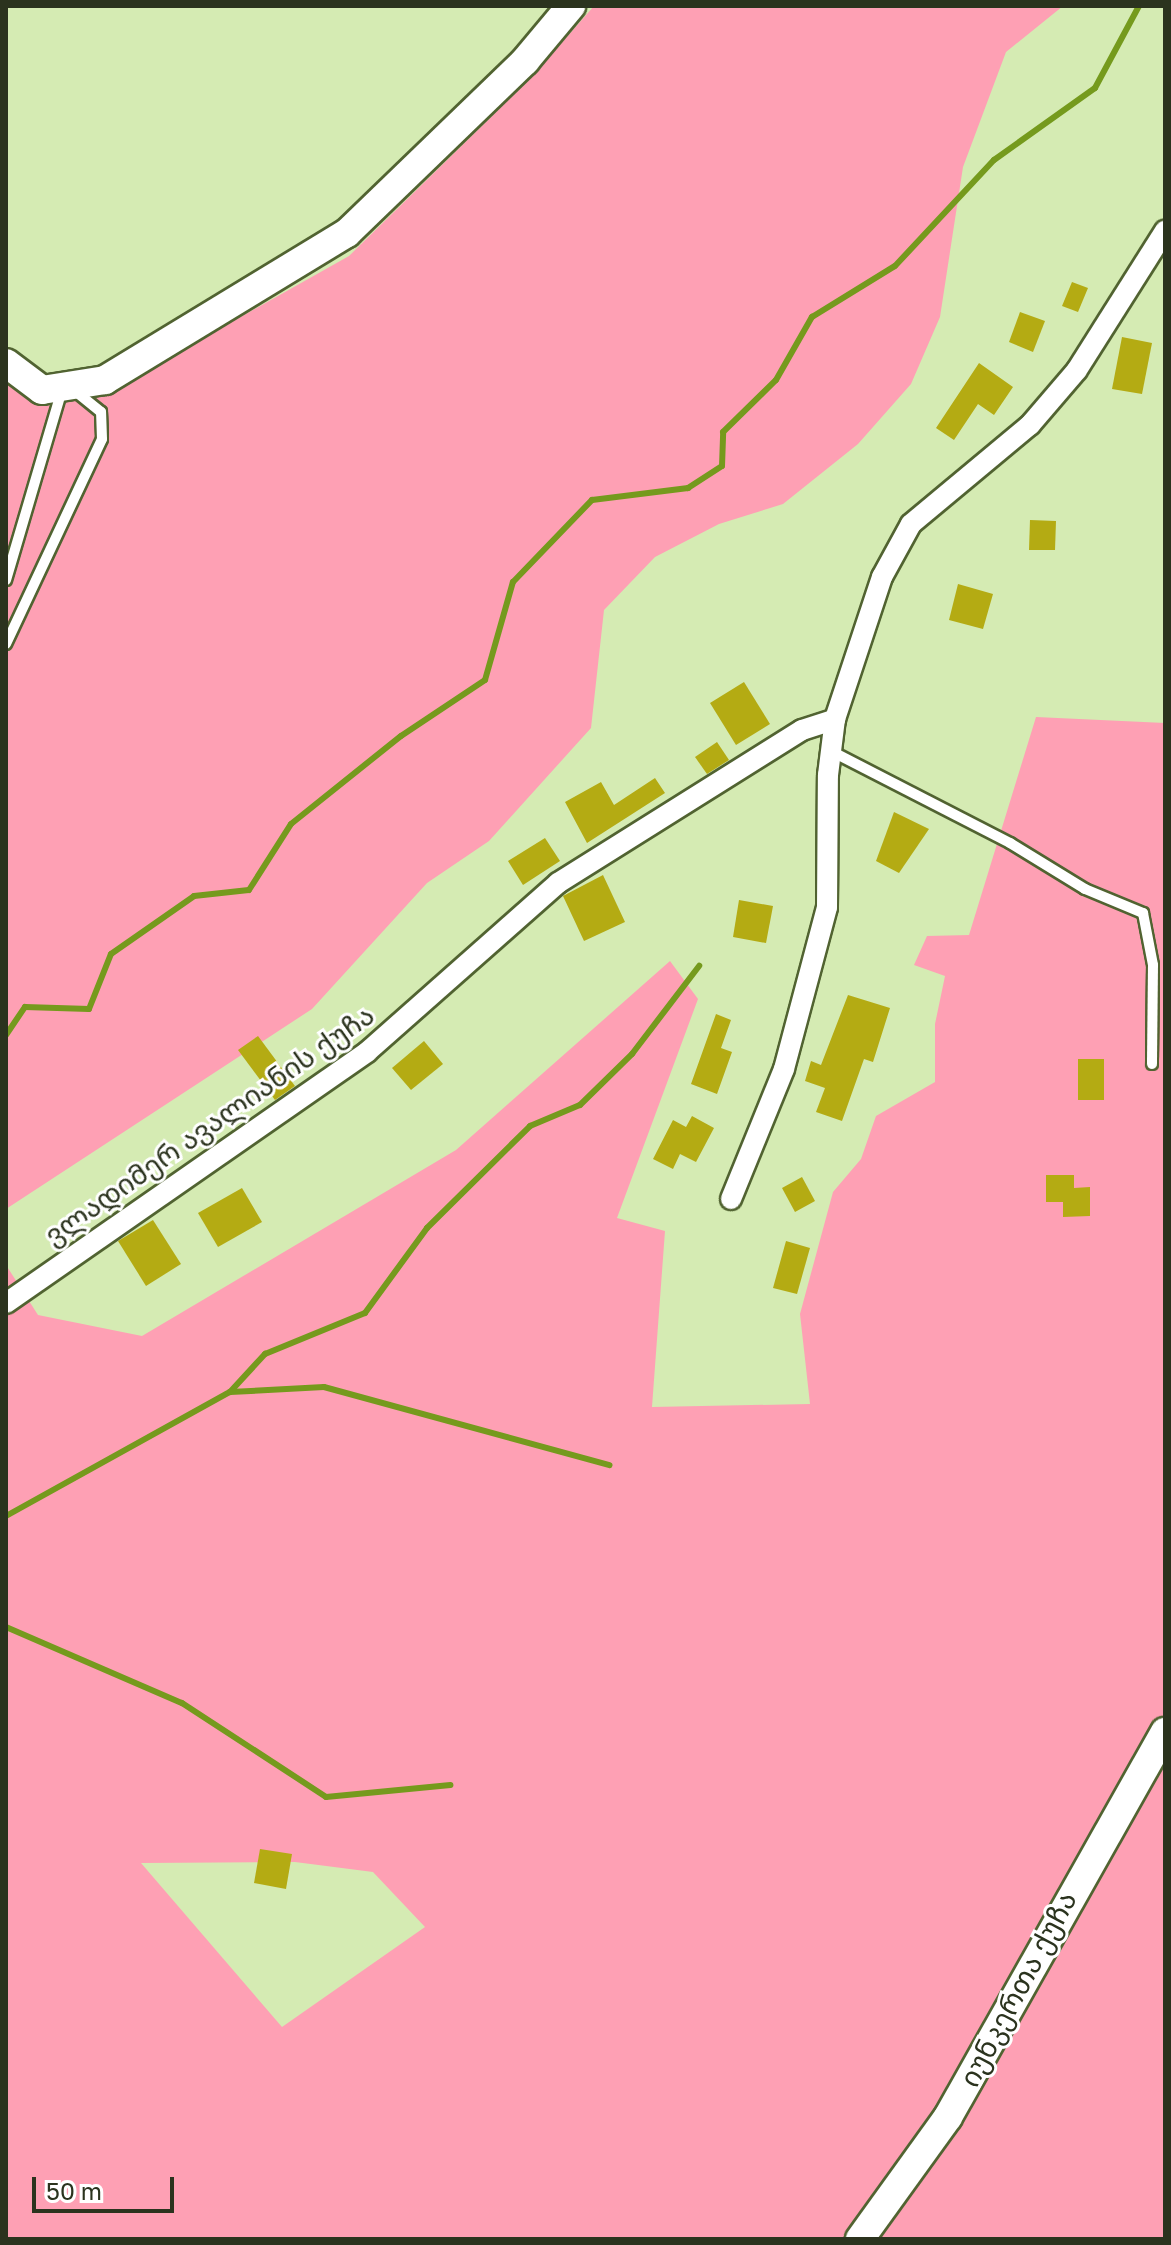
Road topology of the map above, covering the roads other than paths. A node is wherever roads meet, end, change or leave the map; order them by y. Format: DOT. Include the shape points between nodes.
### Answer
graph roads {
  1 [pos="571,6"];
  2 [pos="1165,231"];
  3 [pos="6,363"];
  4 [pos="65,386"];
  5 [pos="6,580"];
  6 [pos="6,644"];
  7 [pos="835,719"];
  8 [pos="831,751"];
  9 [pos="1152,1064"];
  10 [pos="731,1199"];
  11 [pos="6,1303"];
  12 [pos="1165,1732"];
  13 [pos="860,2239"];
  1 -- 4 [label="street" via="525,61 347,233 105,380"];
  2 -- 7 [label="street" via="1077,370 1030,425 911,524 882,577"];
  3 -- 4 [label="street" via="42,390"];
  4 -- 5 [label="lane"];
  4 -- 6 [label="lane" via="101,412 102,439"];
  7 -- 8 [label="street"];
  7 -- 11 [label="street, ვლადიმერ ავალიანის ქუჩა" via="802,730 558,883 367,1052"];
  8 -- 9 [label="lane" via="1010,843 1085,889 1143,913 1153,965"];
  8 -- 10 [label="street" via="827,907 784,1069"];
  12 -- 13 [label="street, იუნკერთა ქუჩა" via="948,2117"];
}
